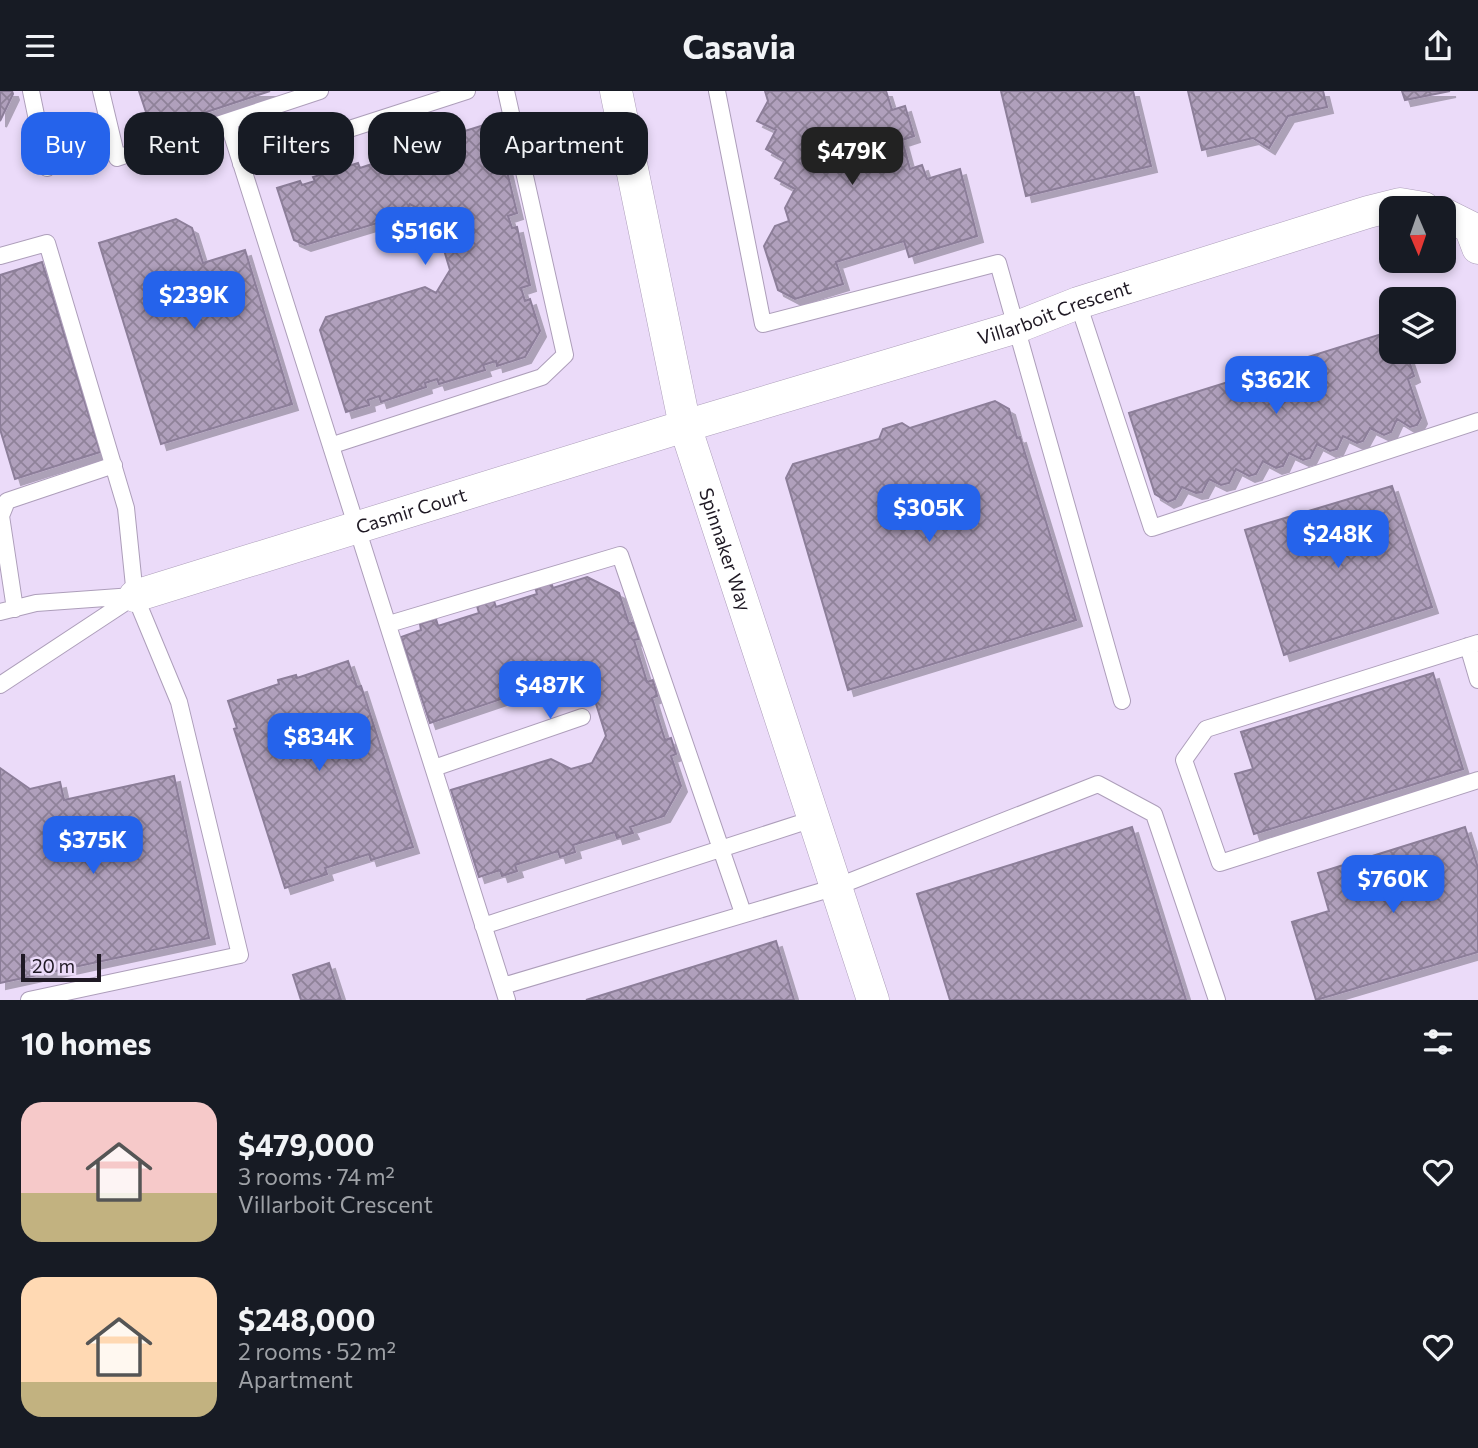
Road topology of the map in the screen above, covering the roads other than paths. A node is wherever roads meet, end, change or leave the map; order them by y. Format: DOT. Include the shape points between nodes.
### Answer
graph roads {
  1 [pos="31,91"];
  2 [pos="101,91"];
  3 [pos="320,91"];
  4 [pos="467,91"];
  5 [pos="506,91"];
  6 [pos="616,91"];
  7 [pos="717,91"];
  8 [pos="35,112"];
  9 [pos="228,122"];
  10 [pos="354,128"];
  11 [pos="238,152"];
  12 [pos="246,175"];
  13 [pos="1379,209"];
  14 [pos="1456,220"];
  15 [pos="1478,248"];
  16 [pos="0,256"];
  17 [pos="1078,303"];
  18 [pos="1017,327"];
  19 [pos="1478,421"];
  20 [pos="685,426"];
  21 [pos="332,446"];
  22 [pos="114,465"];
  23 [pos="4,498"];
  24 [pos="359,527"];
  25 [pos="135,596"];
  26 [pos="7,610"];
  27 [pos="390,624"];
  28 [pos="1473,645"];
  29 [pos="1478,680"];
  30 [pos="0,685"];
  31 [pos="1122,701"];
  32 [pos="582,717"];
  33 [pos="434,768"];
  34 [pos="1478,780"];
  35 [pos="813,819"];
  36 [pos="723,848"];
  37 [pos="836,887"];
  38 [pos="743,913"];
  39 [pos="483,926"];
  40 [pos="505,993"];
  41 [pos="29,1000"];
  42 [pos="873,1000"];
  43 [pos="1217,1000"];
  1 -- 8 [label="lane"];
  2 -- 9 [label="lane" via="117,158"];
  3 -- 9 [label="lane"];
  4 -- 10 [label="lane"];
  5 -- 21 [label="lane" via="565,355 542,377"];
  6 -- 20 [label="street, Spinnaker Way"];
  7 -- 18 [label="lane" via="763,324 998,263"];
  9 -- 11 [label="lane"];
  12 -- 21 [label="lane"];
  13 -- 17 [label="street, Villarboit Crescent"];
  14 -- 15 [label="street" via="1469,227"];
  16 -- 22 [label="lane" via="47,243"];
  17 -- 18 [label="street, Villarboit Crescent"];
  17 -- 19 [label="lane" via="1152,528"];
  18 -- 20 [label="street, Villarboit Crescent"];
  18 -- 31 [label="lane"];
  20 -- 24 [label="street, Casmir Court"];
  20 -- 35 [label="street, Spinnaker Way"];
  21 -- 24 [label="lane"];
  22 -- 23 [label="lane"];
  22 -- 25 [label="lane" via="127,508"];
  23 -- 26 [label="lane"];
  24 -- 25 [label="street, Casmir Court"];
  24 -- 27 [label="lane"];
  25 -- 26 [label="lane" via="36,603"];
  25 -- 30 [label="lane"];
  25 -- 41 [label="lane" via="179,702 240,955"];
  27 -- 33 [label="lane"];
  27 -- 36 [label="lane" via="620,555"];
  28 -- 29 [label="lane"];
  28 -- 34 [label="lane" via="1206,729 1184,759 1220,863"];
  32 -- 33 [label="lane"];
  33 -- 39 [label="lane"];
  35 -- 36 [label="lane"];
  35 -- 37 [label="street, Spinnaker Way"];
  36 -- 38 [label="lane"];
  36 -- 39 [label="lane"];
  37 -- 38 [label="lane"];
  37 -- 42 [label="street, Spinnaker Way"];
  37 -- 43 [label="lane" via="1098,784 1154,814"];
  38 -- 40 [label="lane"];
  39 -- 40 [label="lane"];
}
